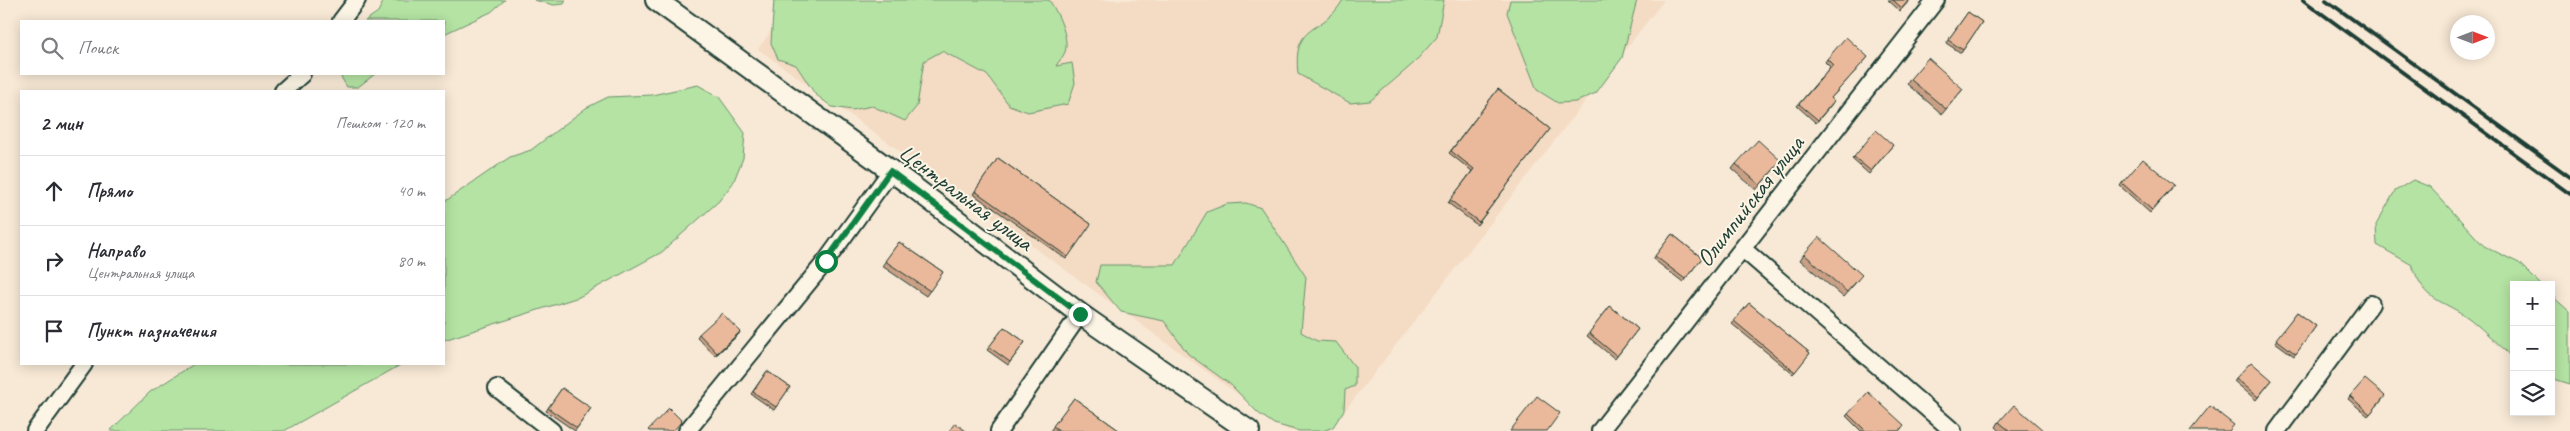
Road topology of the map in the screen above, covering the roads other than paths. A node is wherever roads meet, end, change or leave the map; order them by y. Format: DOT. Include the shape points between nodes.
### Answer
graph roads {
  1 [pos="357,0"];
  2 [pos="656,0"];
  3 [pos="1936,0"];
  4 [pos="342,20"];
  5 [pos="301,75"];
  6 [pos="284,90"];
  7 [pos="890,171"];
  8 [pos="1743,249"];
  9 [pos="2371,304"];
  10 [pos="1080,314"];
  11 [pos="83,365"];
  12 [pos="498,388"];
  13 [pos="35,431"];
  14 [pos="552,431"];
  15 [pos="687,431"];
  16 [pos="999,431"];
  17 [pos="1249,431"];
  18 [pos="1600,431"];
  19 [pos="1953,431"];
  20 [pos="2277,431"];
  1 -- 4 [label="street"];
  2 -- 7 [label="street, Центральная улица"];
  3 -- 8 [label="street, Олимпийская улица"];
  5 -- 6 [label="street"];
  7 -- 10 [label="street, Центральная улица"];
  7 -- 15 [label="street" via="826,261"];
  8 -- 18 [label="street, Олимпийская улица"];
  8 -- 19 [label="street"];
  9 -- 20 [label="street"];
  10 -- 16 [label="street"];
  10 -- 17 [label="street, Центральная улица"];
  11 -- 13 [label="street"];
  12 -- 14 [label="street"];
}
